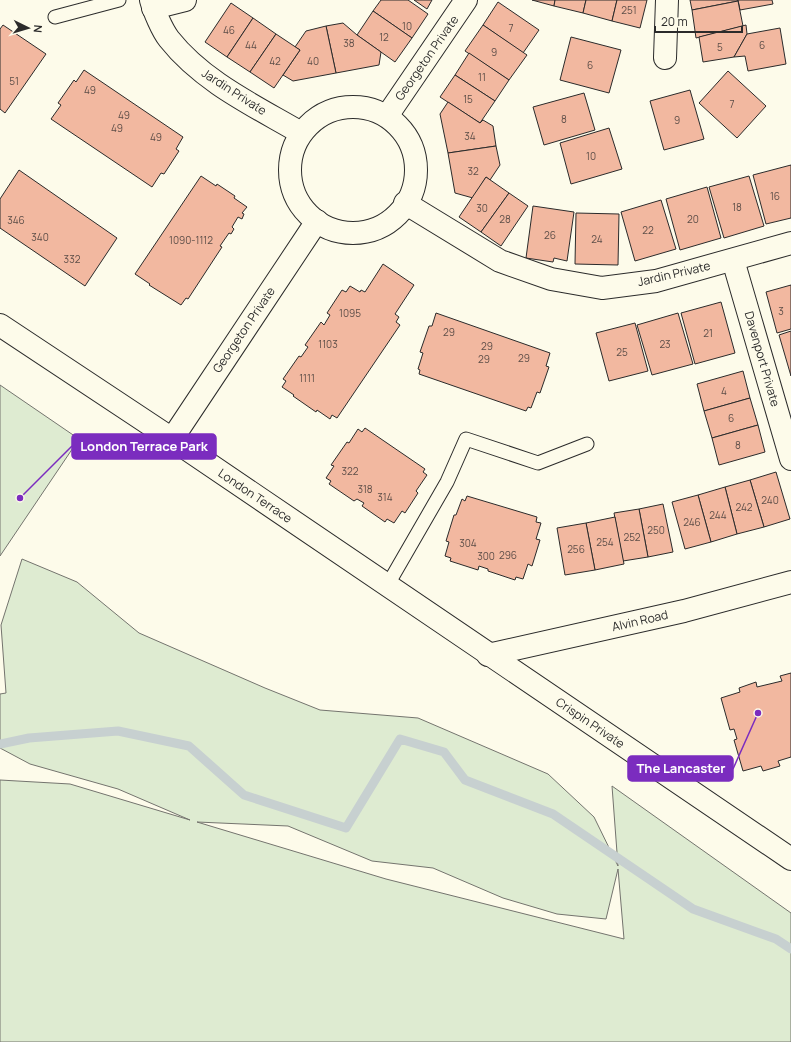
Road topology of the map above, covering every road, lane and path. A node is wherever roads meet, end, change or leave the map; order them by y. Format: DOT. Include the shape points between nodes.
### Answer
graph roads {
  1 [pos="119,0"];
  2 [pos="185,0"];
  3 [pos="466,0"];
  4 [pos="666,0"];
  5 [pos="152,4"];
  6 [pos="55,18"];
  7 [pos="665,58"];
  8 [pos="387,116"];
  9 [pos="301,133"];
  10 [pos="405,203"];
  11 [pos="317,221"];
  12 [pos="791,243"];
  13 [pos="733,260"];
  14 [pos="0,326"];
  15 [pos="172,439"];
  16 [pos="587,444"];
  17 [pos="791,459"];
  18 [pos="791,582"];
  19 [pos="387,586"];
  20 [pos="488,655"];
  21 [pos="791,859"];
  1 -- 6 [label="lane"];
  2 -- 5 [label="street"];
  3 -- 8 [label="street, Georgeton Private"];
  4 -- 7 [label="street"];
  5 -- 9 [label="street, Jardin Private" via="168,38 201,72 239,98"];
  8 -- 9 [label="street" via="365,107 345,106 327,112"];
  8 -- 10 [label="street" via="400,127 412,145 416,166 414,188"];
  9 -- 11 [label="street" via="293,151 291,181 295,195 303,208"];
  10 -- 11 [label="street" via="393,219 378,228 361,233 328,228"];
  10 -- 13 [label="street, Jardin Private" via="500,261 551,279 602,288 656,281"];
  11 -- 15 [label="street, Georgeton Private"];
  12 -- 13 [label="street, Jardin Private"];
  13 -- 17 [label="street, Davenport Private"];
  14 -- 15 [label="street, London Terrace"];
  15 -- 19 [label="street, London Terrace"];
  16 -- 19 [label="lane" via="538,463 466,439 447,482"];
  18 -- 20 [label="street, Alvin Road" via="684,611"];
  19 -- 20 [label="street, London Terrace"];
  20 -- 21 [label="street, Crispin Private"];
}
